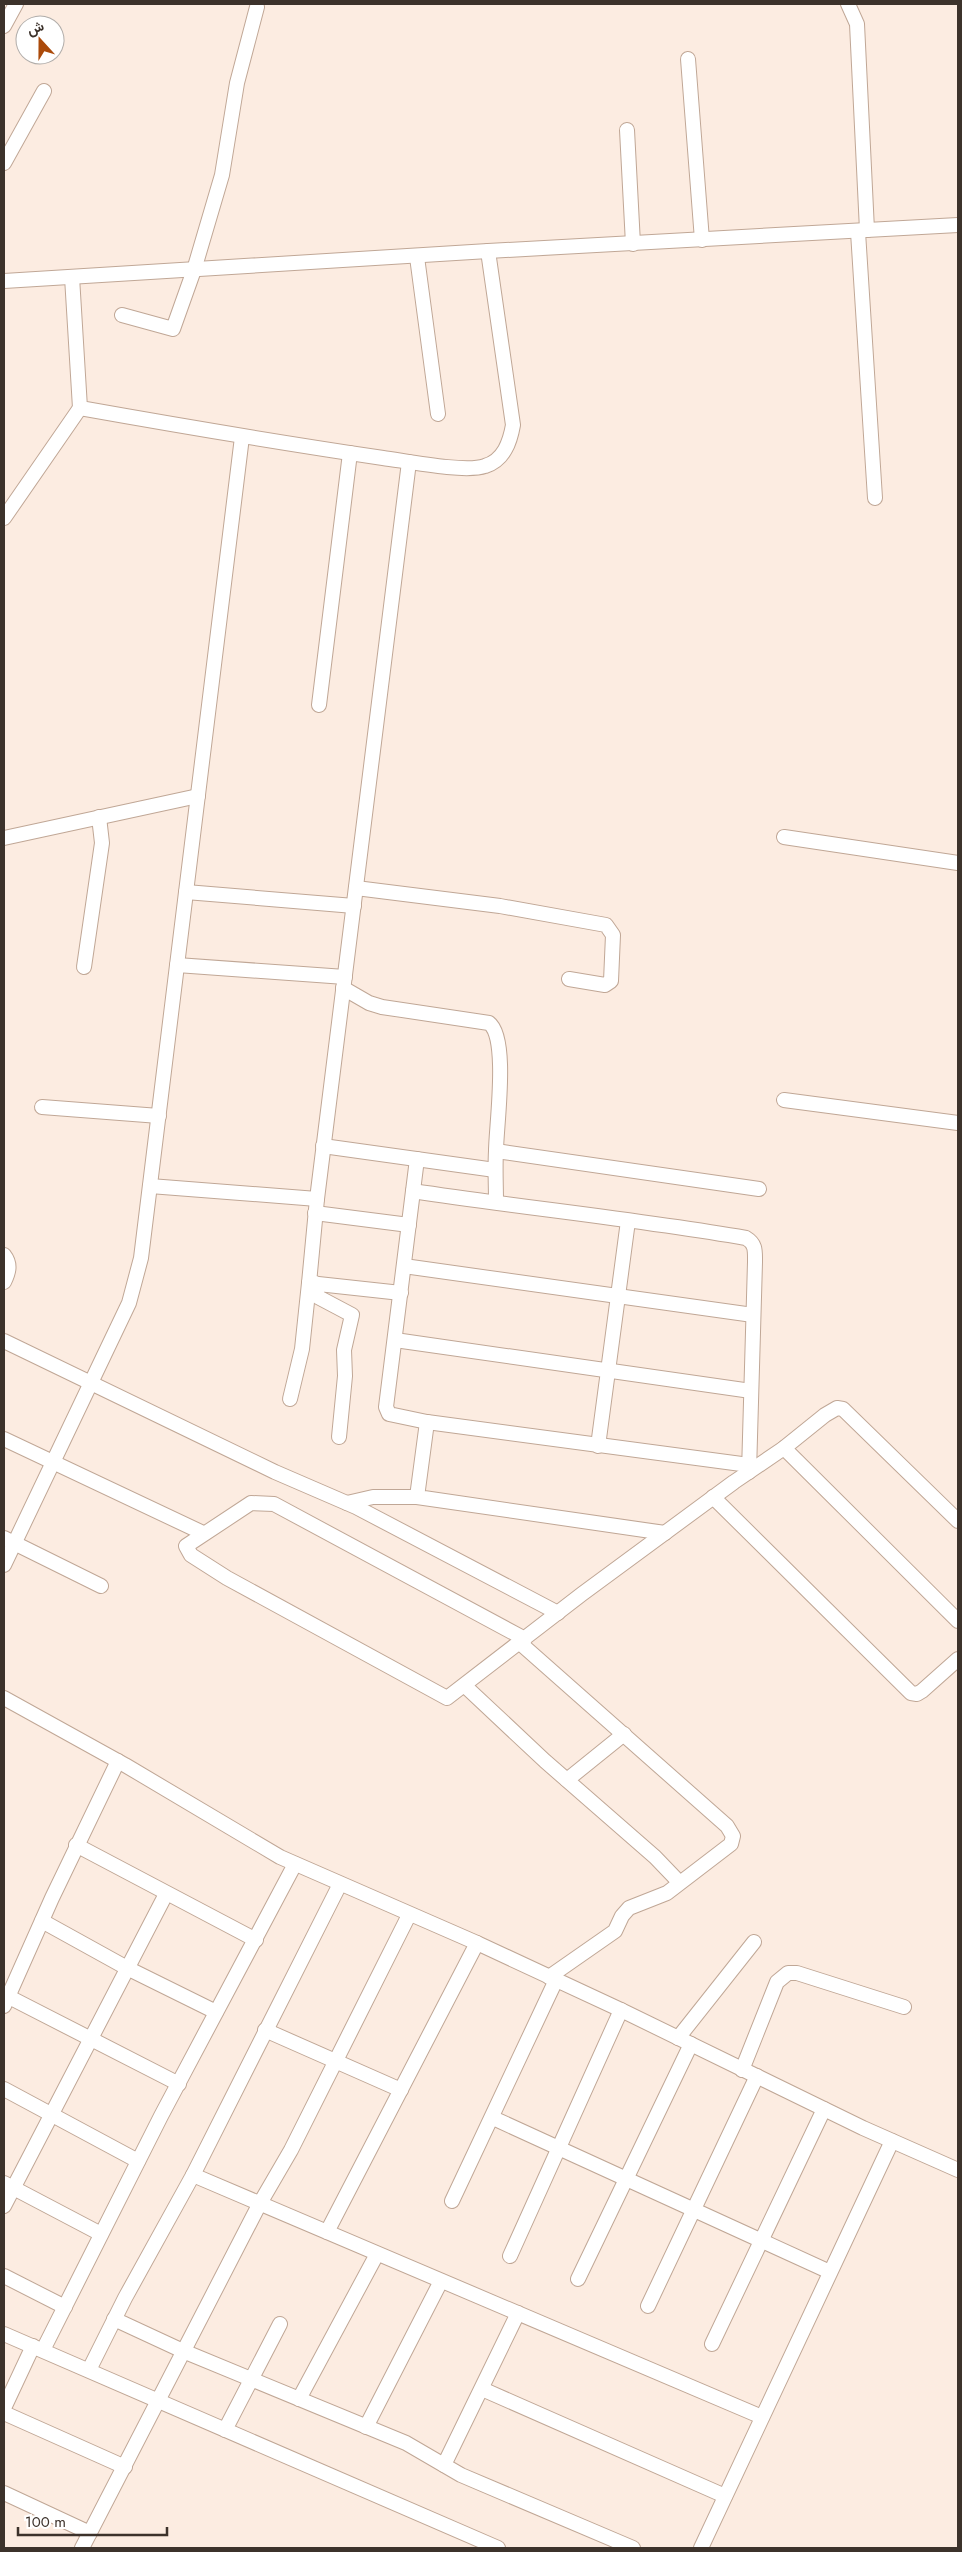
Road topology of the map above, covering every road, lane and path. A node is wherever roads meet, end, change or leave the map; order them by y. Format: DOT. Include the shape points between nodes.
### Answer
graph roads {
  1 [pos="16,4"];
  2 [pos="848,4"];
  3 [pos="256,7"];
  4 [pos="4,26"];
  5 [pos="688,59"];
  6 [pos="44,91"];
  7 [pos="627,130"];
  8 [pos="4,163"];
  9 [pos="958,225"];
  10 [pos="863,231"];
  11 [pos="702,240"];
  12 [pos="633,244"];
  13 [pos="488,251"];
  14 [pos="417,257"];
  15 [pos="194,270"];
  16 [pos="72,277"];
  17 [pos="4,281"];
  18 [pos="122,315"];
  19 [pos="80,408"];
  20 [pos="438,414"];
  21 [pos="242,437"];
  22 [pos="350,453"];
  23 [pos="410,462"];
  24 [pos="875,498"];
  25 [pos="5,515"];
  26 [pos="318,705"];
  27 [pos="198,796"];
  28 [pos="99,817"];
  29 [pos="784,837"];
  30 [pos="4,838"];
  31 [pos="958,863"];
  32 [pos="356,888"];
  33 [pos="186,892"];
  34 [pos="354,906"];
  35 [pos="177,966"];
  36 [pos="84,967"];
  37 [pos="568,979"];
  38 [pos="344,982"];
  39 [pos="784,1100"];
  40 [pos="42,1107"];
  41 [pos="159,1116"];
  42 [pos="958,1123"];
  43 [pos="323,1146"];
  44 [pos="496,1150"];
  45 [pos="417,1159"];
  46 [pos="495,1170"];
  47 [pos="150,1186"];
  48 [pos="759,1189"];
  49 [pos="414,1191"];
  50 [pos="317,1199"];
  51 [pos="496,1202"];
  52 [pos="315,1213"];
  53 [pos="628,1221"];
  54 [pos="409,1225"];
  55 [pos="4,1254"];
  56 [pos="404,1266"];
  57 [pos="4,1282"];
  58 [pos="312,1283"];
  59 [pos="401,1293"];
  60 [pos="618,1296"];
  61 [pos="753,1314"];
  62 [pos="395,1340"];
  63 [pos="4,1341"];
  64 [pos="608,1372"];
  65 [pos="92,1382"];
  66 [pos="751,1391"];
  67 [pos="290,1399"];
  68 [pos="428,1422"];
  69 [pos="339,1437"];
  70 [pos="4,1439"];
  71 [pos="598,1446"];
  72 [pos="784,1448"];
  73 [pos="53,1462"];
  74 [pos="749,1469"];
  75 [pos="417,1497"];
  76 [pos="713,1498"];
  77 [pos="347,1503"];
  78 [pos="958,1521"];
  79 [pos="202,1532"];
  80 [pos="665,1534"];
  81 [pos="9,1541"];
  82 [pos="4,1564"];
  83 [pos="101,1586"];
  84 [pos="558,1613"];
  85 [pos="958,1621"];
  86 [pos="523,1641"];
  87 [pos="958,1659"];
  88 [pos="465,1686"];
  89 [pos="4,1698"];
  90 [pos="624,1734"];
  91 [pos="118,1761"];
  92 [pos="567,1780"];
  93 [pos="76,1845"];
  94 [pos="296,1864"];
  95 [pos="679,1882"];
  96 [pos="340,1884"];
  97 [pos="166,1894"];
  98 [pos="409,1914"];
  99 [pos="42,1921"];
  100 [pos="256,1940"];
  101 [pos="754,1942"];
  102 [pos="477,1943"];
  103 [pos="127,1968"];
  104 [pos="552,1979"];
  105 [pos="6,2002"];
  106 [pos="904,2007"];
  107 [pos="621,2010"];
  108 [pos="216,2012"];
  109 [pos="265,2030"];
  110 [pos="678,2038"];
  111 [pos="90,2040"];
  112 [pos="691,2044"];
  113 [pos="334,2061"];
  114 [pos="742,2070"];
  115 [pos="757,2076"];
  116 [pos="179,2084"];
  117 [pos="4,2089"];
  118 [pos="400,2090"];
  119 [pos="824,2109"];
  120 [pos="52,2114"];
  121 [pos="492,2118"];
  122 [pos="892,2141"];
  123 [pos="560,2148"];
  124 [pos="138,2161"];
  125 [pos="958,2170"];
  126 [pos="193,2175"];
  127 [pos="626,2179"];
  128 [pos="8,2185"];
  129 [pos="452,2201"];
  130 [pos="260,2205"];
  131 [pos="4,2206"];
  132 [pos="693,2210"];
  133 [pos="327,2232"];
  134 [pos="101,2234"];
  135 [pos="762,2241"];
  136 [pos="377,2254"];
  137 [pos="510,2256"];
  138 [pos="830,2272"];
  139 [pos="4,2276"];
  140 [pos="578,2279"];
  141 [pos="442,2281"];
  142 [pos="648,2306"];
  143 [pos="65,2307"];
  144 [pos="518,2313"];
  145 [pos="114,2319"];
  146 [pos="280,2324"];
  147 [pos="4,2334"];
  148 [pos="712,2344"];
  149 [pos="38,2348"];
  150 [pos="184,2351"];
  151 [pos="89,2370"];
  152 [pos="250,2379"];
  153 [pos="482,2389"];
  154 [pos="299,2399"];
  155 [pos="159,2402"];
  156 [pos="4,2408"];
  157 [pos="4,2413"];
  158 [pos="762,2417"];
  159 [pos="366,2427"];
  160 [pos="225,2430"];
  161 [pos="444,2465"];
  162 [pos="125,2467"];
  163 [pos="4,2493"];
  164 [pos="725,2496"];
  165 [pos="90,2533"];
  166 [pos="82,2548"];
  167 [pos="498,2548"];
  168 [pos="633,2548"];
  169 [pos="701,2548"];
  1 -- 4 [label="street"];
  2 -- 10 [label="street" via="857,24"];
  3 -- 15 [label="street" via="237,83 222,176"];
  5 -- 11 [label="street"];
  6 -- 8 [label="street"];
  7 -- 12 [label="street"];
  9 -- 10 [label="street"];
  10 -- 11 [label="street"];
  10 -- 24 [label="street"];
  11 -- 12 [label="street"];
  12 -- 13 [label="street"];
  13 -- 14 [label="street"];
  13 -- 23 [label="street" via="513,425 510,440 503,453 483,467"];
  14 -- 15 [label="street"];
  14 -- 20 [label="street"];
  15 -- 16 [label="street"];
  15 -- 18 [label="street" via="173,329"];
  16 -- 17 [label="street"];
  16 -- 19 [label="street"];
  19 -- 21 [label="street"];
  19 -- 25 [label="street"];
  21 -- 22 [label="street"];
  21 -- 27 [label="street"];
  22 -- 23 [label="street"];
  22 -- 26 [label="street"];
  23 -- 32 [label="street"];
  27 -- 28 [label="street"];
  27 -- 33 [label="street"];
  28 -- 30 [label="street"];
  28 -- 36 [label="street" via="102,843"];
  29 -- 31 [label="street"];
  32 -- 34 [label="street"];
  32 -- 37 [label="street" via="508,907 606,925 613,935 611,981 605,985"];
  33 -- 34 [label="street"];
  33 -- 35 [label="street"];
  34 -- 38 [label="street"];
  35 -- 38 [label="street"];
  35 -- 41 [label="street"];
  38 -- 43 [label="street"];
  38 -- 44 [label="street" via="368,1003 493,1026 501,1086"];
  39 -- 42 [label="street"];
  40 -- 41 [label="street"];
  41 -- 47 [label="street"];
  43 -- 45 [label="street"];
  43 -- 50 [label="street"];
  44 -- 46 [label="street"];
  44 -- 48 [label="street"];
  45 -- 46 [label="street"];
  45 -- 49 [label="street"];
  46 -- 51 [label="street"];
  47 -- 50 [label="street"];
  47 -- 65 [label="street" via="141,1258 130,1303"];
  49 -- 51 [label="street"];
  49 -- 54 [label="street"];
  50 -- 52 [label="street"];
  51 -- 53 [label="street"];
  52 -- 54 [label="street"];
  52 -- 58 [label="street"];
  53 -- 60 [label="street"];
  53 -- 61 [label="street" via="750,1240 754,1246 755,1262"];
  54 -- 56 [label="street"];
  55 -- 57 [label="street" via="9,1272"];
  56 -- 59 [label="street"];
  56 -- 60 [label="street"];
  58 -- 59 [label="street"];
  58 -- 67 [label="street"];
  58 -- 69 [label="street" via="318,1297 352,1315 344,1350"];
  59 -- 62 [label="street"];
  60 -- 61 [label="street"];
  60 -- 64 [label="street"];
  61 -- 66 [label="street"];
  62 -- 64 [label="street"];
  62 -- 68 [label="street" via="386,1411 394,1416"];
  63 -- 65 [label="street"];
  64 -- 66 [label="street"];
  64 -- 71 [label="street"];
  65 -- 73 [label="street"];
  65 -- 77 [label="street" via="274,1472"];
  66 -- 74 [label="street"];
  68 -- 71 [label="street"];
  68 -- 75 [label="street"];
  70 -- 73 [label="street"];
  71 -- 74 [label="street"];
  72 -- 74 [label="street"];
  72 -- 78 [label="street" via="832,1410 843,1409"];
  72 -- 85 [label="street"];
  73 -- 79 [label="street"];
  73 -- 81 [label="street"];
  74 -- 76 [label="street"];
  75 -- 77 [label="street" via="373,1497"];
  75 -- 80 [label="street"];
  76 -- 80 [label="street"];
  76 -- 87 [label="street" via="911,1693 922,1691"];
  77 -- 84 [label="street"];
  79 -- 86 [label="street" via="250,1503 274,1504"];
  79 -- 88 [label="street" via="188,1542 186,1549 227,1578 443,1697"];
  80 -- 84 [label="street"];
  81 -- 82 [label="street"];
  81 -- 83 [label="street"];
  84 -- 86 [label="street"];
  86 -- 88 [label="street"];
  86 -- 90 [label="street"];
  88 -- 92 [label="street"];
  89 -- 91 [label="street"];
  90 -- 92 [label="street"];
  90 -- 95 [label="street" via="727,1826 733,1836 731,1844"];
  91 -- 93 [label="street"];
  91 -- 94 [label="street"];
  92 -- 95 [label="street"];
  93 -- 97 [label="street"];
  93 -- 99 [label="street"];
  94 -- 96 [label="street"];
  94 -- 100 [label="street"];
  95 -- 104 [label="street" via="667,1893 629,1908 615,1931"];
  96 -- 98 [label="street"];
  96 -- 109 [label="street"];
  97 -- 100 [label="street"];
  97 -- 103 [label="street"];
  98 -- 102 [label="street"];
  98 -- 113 [label="street"];
  99 -- 103 [label="street"];
  99 -- 105 [label="street"];
  100 -- 108 [label="street"];
  101 -- 110 [label="street"];
  102 -- 104 [label="street"];
  102 -- 118 [label="street"];
  103 -- 108 [label="street"];
  103 -- 111 [label="street"];
  104 -- 107 [label="street"];
  104 -- 121 [label="street"];
  105 -- 111 [label="street"];
  106 -- 114 [label="street" via="797,1973 788,1973 777,1982"];
  107 -- 110 [label="street"];
  107 -- 123 [label="street"];
  108 -- 116 [label="street"];
  109 -- 113 [label="street"];
  109 -- 126 [label="street"];
  110 -- 112 [label="street"];
  111 -- 116 [label="street"];
  111 -- 120 [label="street"];
  112 -- 114 [label="street"];
  112 -- 127 [label="street"];
  113 -- 118 [label="street"];
  113 -- 130 [label="street"];
  114 -- 115 [label="street"];
  115 -- 119 [label="street"];
  115 -- 132 [label="street"];
  116 -- 124 [label="street"];
  117 -- 120 [label="street"];
  118 -- 133 [label="street"];
  119 -- 122 [label="street"];
  119 -- 135 [label="street"];
  120 -- 124 [label="street"];
  120 -- 128 [label="street"];
  121 -- 123 [label="street"];
  121 -- 129 [label="street"];
  122 -- 125 [label="street"];
  122 -- 138 [label="street"];
  123 -- 127 [label="street"];
  123 -- 137 [label="street"];
  124 -- 134 [label="street"];
  126 -- 130 [label="street"];
  126 -- 145 [label="street"];
  127 -- 132 [label="street"];
  127 -- 140 [label="street"];
  128 -- 131 [label="street"];
  128 -- 134 [label="street"];
  130 -- 133 [label="street"];
  130 -- 150 [label="street"];
  132 -- 135 [label="street"];
  132 -- 142 [label="street"];
  133 -- 136 [label="street"];
  134 -- 143 [label="street"];
  135 -- 138 [label="street"];
  135 -- 148 [label="street"];
  136 -- 141 [label="street"];
  136 -- 154 [label="street"];
  138 -- 158 [label="street"];
  139 -- 143 [label="street"];
  141 -- 144 [label="street"];
  141 -- 159 [label="street"];
  143 -- 149 [label="street"];
  144 -- 153 [label="street"];
  144 -- 158 [label="street"];
  145 -- 150 [label="street"];
  145 -- 151 [label="street"];
  146 -- 152 [label="street"];
  147 -- 149 [label="street"];
  149 -- 151 [label="street"];
  149 -- 156 [label="street"];
  150 -- 152 [label="street"];
  150 -- 155 [label="street"];
  151 -- 155 [label="street"];
  152 -- 154 [label="street"];
  152 -- 160 [label="street"];
  153 -- 161 [label="street"];
  153 -- 164 [label="street"];
  154 -- 159 [label="street"];
  155 -- 160 [label="street"];
  155 -- 162 [label="street"];
  157 -- 162 [label="street"];
  158 -- 164 [label="street"];
  159 -- 161 [label="street" via="406,2443"];
  160 -- 167 [label="street"];
  161 -- 168 [label="street" via="469,2479"];
  162 -- 165 [label="street"];
  163 -- 165 [label="street"];
  164 -- 169 [label="street"];
  165 -- 166 [label="street"];
}
